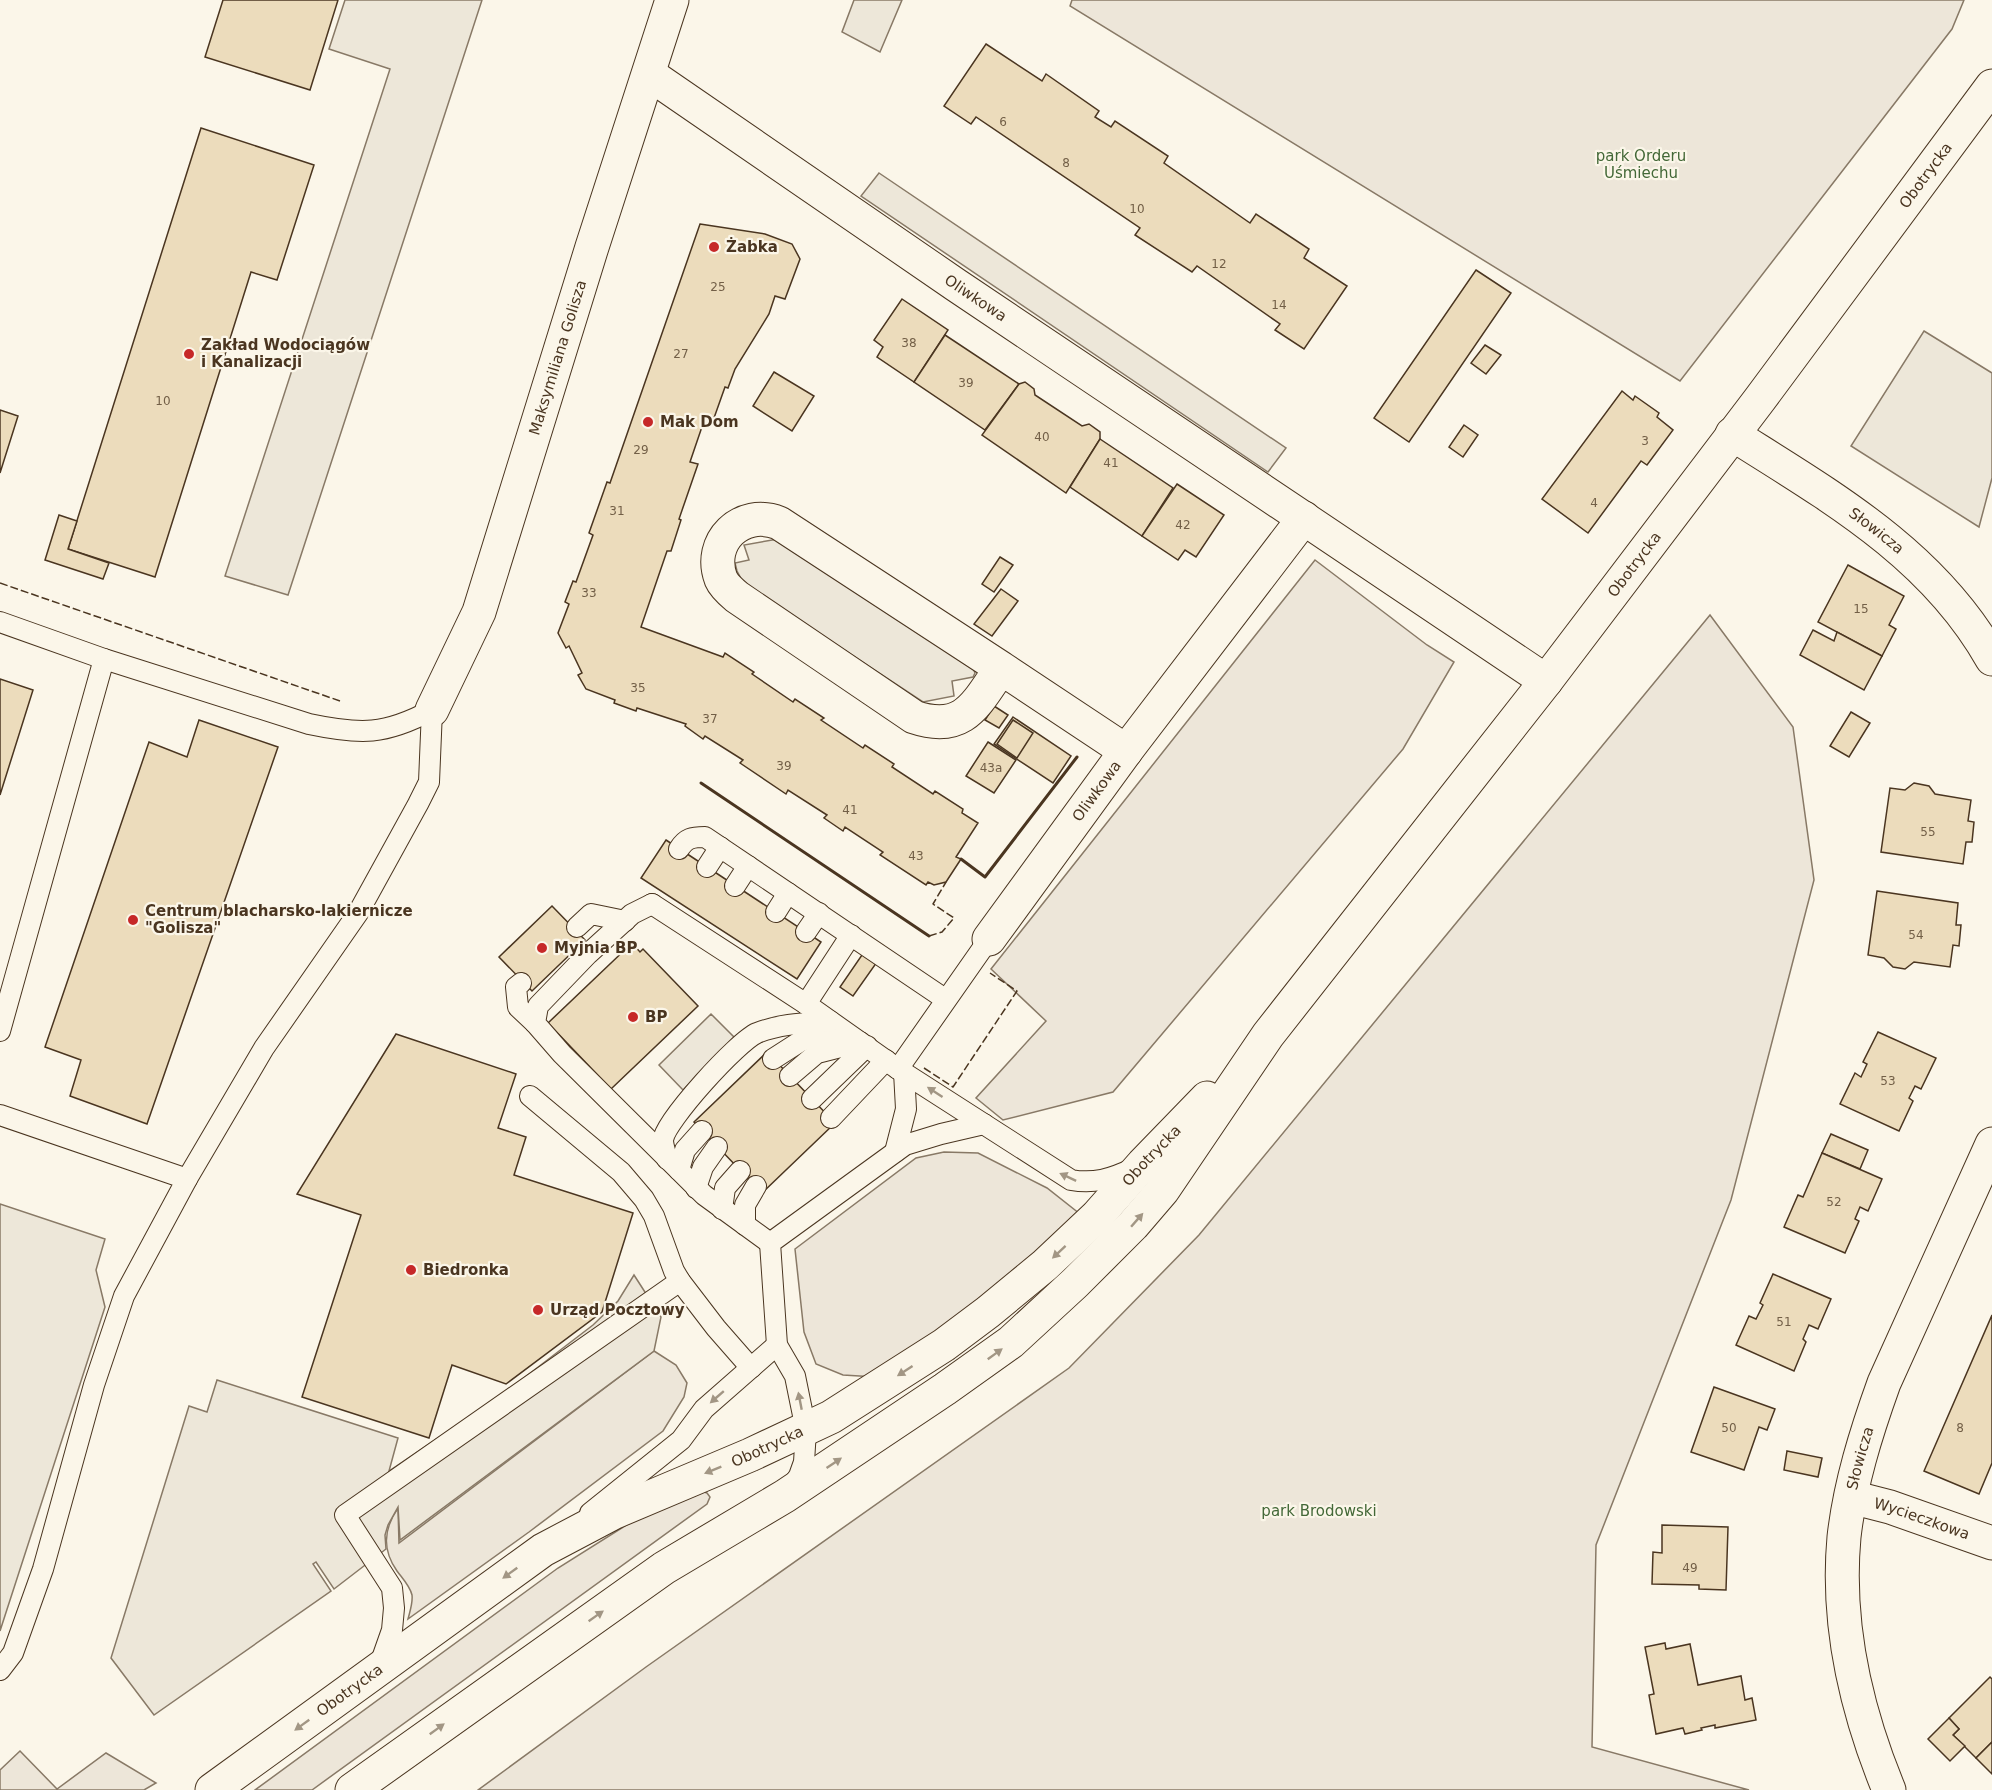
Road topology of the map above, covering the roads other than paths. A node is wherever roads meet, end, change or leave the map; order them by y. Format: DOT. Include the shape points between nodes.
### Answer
graph roads {
  1 [pos="672,0"];
  2 [pos="649,74"];
  3 [pos="1992,86"];
  4 [pos="1732,434"];
  5 [pos="1304,518"];
  6 [pos="0,622"];
  7 [pos="104,659"];
  8 [pos="1992,659"];
  9 [pos="1001,668"];
  10 [pos="1546,681"];
  11 [pos="432,710"];
  12 [pos="1126,751"];
  13 [pos="713,842"];
  14 [pos="679,849"];
  15 [pos="748,866"];
  16 [pos="707,867"];
  17 [pos="735,886"];
  18 [pos="788,893"];
  19 [pos="776,912"];
  20 [pos="819,913"];
  21 [pos="625,921"];
  22 [pos="577,927"];
  23 [pos="806,932"];
  24 [pos="851,936"];
  25 [pos="989,939"];
  26 [pos="521,983"];
  27 [pos="945,999"];
  28 [pos="806,1004"];
  29 [pos="535,1023"];
  30 [pos="835,1024"];
  31 [pos="0,1028"];
  32 [pos="1268,1035"];
  33 [pos="863,1044"];
  34 [pos="773,1059"];
  35 [pos="896,1067"];
  36 [pos="790,1076"];
  37 [pos="530,1096"];
  38 [pos="812,1099"];
  39 [pos="0,1115"];
  40 [pos="831,1118"];
  41 [pos="984,1124"];
  42 [pos="702,1131"];
  43 [pos="1992,1144"];
  44 [pos="717,1147"];
  45 [pos="895,1152"];
  46 [pos="1143,1164"];
  47 [pos="673,1165"];
  48 [pos="740,1171"];
  49 [pos="187,1179"];
  50 [pos="756,1186"];
  51 [pos="696,1188"];
  52 [pos="722,1209"];
  53 [pos="745,1225"];
  54 [pos="770,1243"];
  55 [pos="680,1281"];
  56 [pos="777,1345"];
  57 [pos="750,1368"];
  58 [pos="806,1430"];
  59 [pos="785,1496"];
  60 [pos="1851,1497"];
  61 [pos="1992,1543"];
  62 [pos="543,1550"];
  63 [pos="0,1670"];
  64 [pos="378,1671"];
  65 [pos="213,1790"];
  66 [pos="352,1790"];
  67 [pos="1889,1790"];
  1 -- 2 [label="street, Maksymiliana Golisza"];
  2 -- 5 [label="street, Oliwkowa"];
  2 -- 11 [label="street, Maksymiliana Golisza" via="479,612"];
  3 -- 4 [label="street, Obotrycka"];
  4 -- 8 [label="street, Słowicza" via="1844,505 1899,548 1952,602"];
  4 -- 10 [label="street, Obotrycka"];
  5 -- 10 [label="street, Oliwkowa"];
  5 -- 12 [label="street, Oliwkowa"];
  6 -- 7 [label="lane"];
  7 -- 11 [label="lane" via="338,730 391,729"];
  7 -- 31 [label="lane"];
  9 -- 9 [label="street" via="974,708 963,716 947,723 930,723 914,717 736,597 722,582 719,552 738,525 766,518 779,523"];
  9 -- 12 [label="street"];
  10 -- 32 [label="street, Obotrycka"];
  11 -- 49 [label="lane" via="429,782 418,804 358,913 264,1048"];
  12 -- 25 [label="street, Oliwkowa"];
  13 -- 14 [label="lane" via="692,837"];
  13 -- 15 [label="lane"];
  13 -- 16 [label="lane"];
  15 -- 17 [label="lane"];
  15 -- 18 [label="lane"];
  18 -- 19 [label="lane"];
  18 -- 20 [label="lane"];
  20 -- 23 [label="lane"];
  20 -- 24 [label="lane"];
  21 -- 22 [label="lane" via="591,914"];
  21 -- 28 [label="lane" via="653,895 778,976"];
  21 -- 29 [label="lane" via="538,1006"];
  24 -- 27 [label="lane"];
  24 -- 28 [label="lane"];
  25 -- 27 [label="lane, Oliwkowa"];
  26 -- 29 [label="lane" via="516,987 518,1007"];
  27 -- 35 [label="lane, Oliwkowa"];
  28 -- 30 [label="lane"];
  29 -- 47 [label="lane"];
  30 -- 33 [label="lane"];
  30 -- 34 [label="lane"];
  30 -- 47 [label="lane" via="778,1026 754,1034 708,1077 671,1125 663,1140"];
  32 -- 46 [label="street, Obotrycka"];
  59 -- 32 [label="street, Obotrycka, one-way" via="1011,1342 1075,1283 1163,1190"];
  33 -- 35 [label="lane"];
  33 -- 36 [label="lane" via="817,1053"];
  33 -- 38 [label="lane"];
  35 -- 40 [label="lane, Oliwkowa"];
  41 -- 35 [label="lane, one-way"];
  35 -- 45 [label="lane" via="906,1109"];
  37 -- 55 [label="lane" via="621,1172 644,1199"];
  39 -- 49 [label="lane"];
  41 -- 45 [label="lane" via="905,1145"];
  46 -- 41 [label="lane, one-way" via="1111,1179 1087,1183 1071,1180"];
  42 -- 47 [label="lane"];
  43 -- 60 [label="street, Słowicza" via="1884,1383"];
  44 -- 51 [label="lane" via="703,1167"];
  45 -- 54 [label="lane"];
  46 -- 58 [label="street, Obotrycka, one-way" via="1097,1216 988,1312 855,1403"];
  47 -- 51 [label="lane"];
  48 -- 52 [label="lane" via="725,1188"];
  49 -- 63 [label="lane" via="124,1296 94,1385 43,1569 13,1653"];
  50 -- 53 [label="lane" via="745,1205"];
  51 -- 52 [label="lane"];
  52 -- 53 [label="lane"];
  53 -- 54 [label="lane"];
  54 -- 56 [label="lane"];
  55 -- 57 [label="lane"];
  55 -- 64 [label="lane" via="345,1515 392,1588 392,1630"];
  56 -- 57 [label="lane"];
  58 -- 56 [label="lane, one-way" via="795,1376"];
  57 -- 62 [label="lane, one-way" via="704,1409 681,1440"];
  58 -- 59 [label="lane" via="804,1462"];
  58 -- 62 [label="street, Obotrycka, one-way" via="615,1512"];
  66 -- 59 [label="street, Obotrycka, one-way" via="664,1568"];
  60 -- 61 [label="street, Wycieczkowa"];
  60 -- 67 [label="street, Słowicza" via="1843,1562 1843,1615 1860,1708"];
  62 -- 64 [label="street, Obotrycka, one-way"];
  64 -- 65 [label="street, Obotrycka, one-way"];
}
